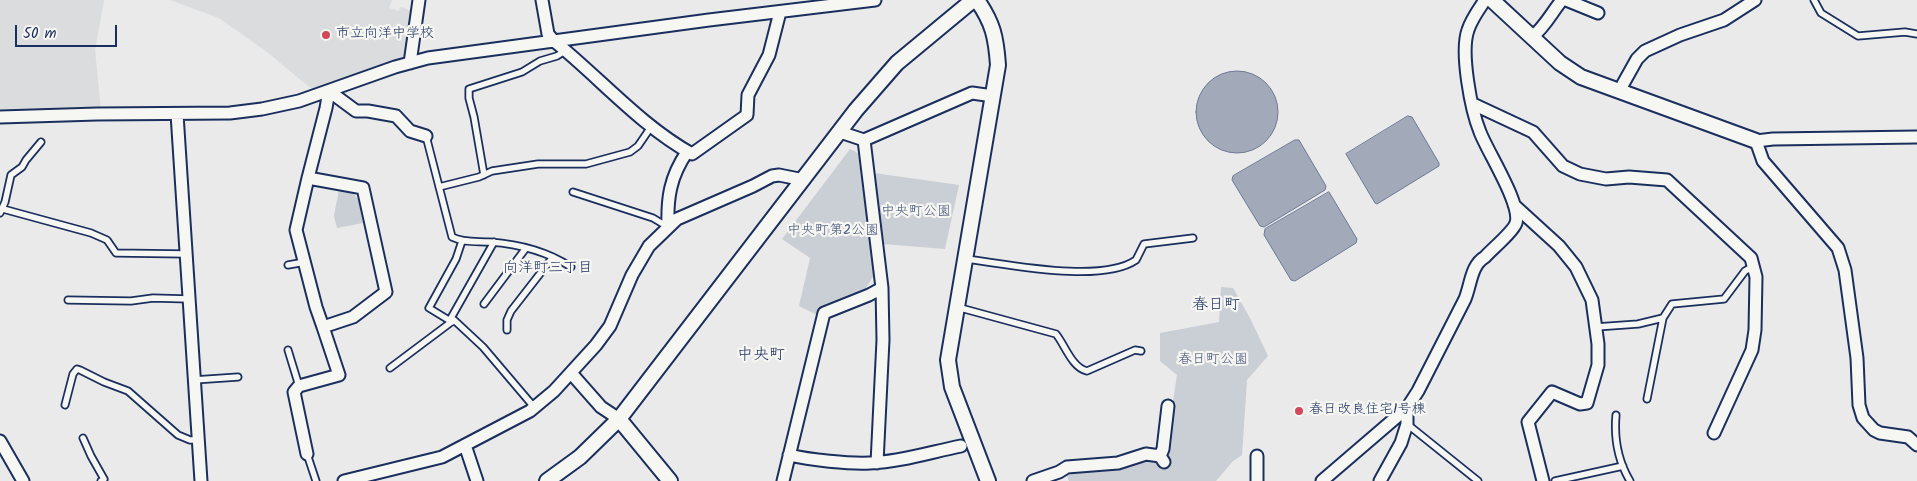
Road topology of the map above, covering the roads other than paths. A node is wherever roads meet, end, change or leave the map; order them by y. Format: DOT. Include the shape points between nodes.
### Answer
graph roads {
  1 [pos="418,0"];
  2 [pos="542,0"];
  3 [pos="875,0"];
  4 [pos="973,0"];
  5 [pos="977,0"];
  6 [pos="1485,0"];
  7 [pos="1492,0"];
  8 [pos="1564,0"];
  9 [pos="1755,0"];
  10 [pos="1814,0"];
  11 [pos="780,12"];
  12 [pos="1598,13"];
  13 [pos="1917,34"];
  14 [pos="1532,37"];
  15 [pos="554,41"];
  16 [pos="566,50"];
  17 [pos="410,63"];
  18 [pos="1623,84"];
  19 [pos="329,91"];
  20 [pos="993,96"];
  21 [pos="1473,104"];
  22 [pos="177,114"];
  23 [pos="0,117"];
  24 [pos="652,127"];
  25 [pos="840,132"];
  26 [pos="426,136"];
  27 [pos="1917,137"];
  28 [pos="864,140"];
  29 [pos="1756,141"];
  30 [pos="41,142"];
  31 [pos="688,152"];
  32 [pos="484,175"];
  33 [pos="308,178"];
  34 [pos="804,180"];
  35 [pos="439,187"];
  36 [pos="573,192"];
  37 [pos="1513,204"];
  38 [pos="1,211"];
  39 [pos="668,227"];
  40 [pos="1193,238"];
  41 [pos="462,241"];
  42 [pos="494,242"];
  43 [pos="526,248"];
  44 [pos="186,254"];
  45 [pos="553,257"];
  46 [pos="966,259"];
  47 [pos="305,262"];
  48 [pos="288,265"];
  49 [pos="1754,266"];
  50 [pos="572,267"];
  51 [pos="882,288"];
  52 [pos="189,299"];
  53 [pos="68,300"];
  54 [pos="484,304"];
  55 [pos="957,307"];
  56 [pos="1663,318"];
  57 [pos="453,321"];
  58 [pos="323,327"];
  59 [pos="1596,327"];
  60 [pos="507,330"];
  61 [pos="288,350"];
  62 [pos="1141,350"];
  63 [pos="390,368"];
  64 [pos="571,372"];
  65 [pos="238,378"];
  66 [pos="194,380"];
  67 [pos="299,386"];
  68 [pos="1647,399"];
  69 [pos="65,405"];
  70 [pos="1168,406"];
  71 [pos="534,408"];
  72 [pos="1407,408"];
  73 [pos="1616,415"];
  74 [pos="619,419"];
  75 [pos="1407,424"];
  76 [pos="1714,434"];
  77 [pos="83,438"];
  78 [pos="197,440"];
  79 [pos="0,441"];
  80 [pos="466,445"];
  81 [pos="1917,445"];
  82 [pos="961,446"];
  83 [pos="307,454"];
  84 [pos="790,455"];
  85 [pos="1257,456"];
  86 [pos="877,463"];
  87 [pos="1622,466"];
  88 [pos="1061,477"];
  89 [pos="23,481"];
  90 [pos="100,481"];
  91 [pos="201,481"];
  92 [pos="316,481"];
  93 [pos="344,481"];
  94 [pos="477,481"];
  95 [pos="547,481"];
  96 [pos="670,481"];
  97 [pos="783,481"];
  98 [pos="988,481"];
  99 [pos="1033,481"];
  100 [pos="1257,481"];
  101 [pos="1322,481"];
  102 [pos="1380,481"];
  103 [pos="1478,481"];
  104 [pos="1543,481"];
  105 [pos="1555,481"];
  106 [pos="1630,481"];
  1 -- 17 [label="street"];
  2 -- 15 [label="street" via="548,34"];
  3 -- 11 [label="street"];
  4 -- 25 [label="street" via="897,63"];
  5 -- 20 [label="street" via="989,18 996,39 998,65"];
  6 -- 21 [label="street" via="1468,30 1466,43 1467,78"];
  7 -- 14 [label="street"];
  8 -- 12 [label="street"];
  8 -- 14 [label="street"];
  9 -- 18 [label="street" via="1724,20 1645,51 1633,64"];
  10 -- 13 [label="lane" via="1821,13 1858,36"];
  11 -- 15 [label="street"];
  11 -- 31 [label="street" via="769,55 748,95 747,115 692,154"];
  14 -- 29 [label="street" via="1581,77"];
  15 -- 16 [label="street"];
  15 -- 17 [label="street"];
  16 -- 24 [label="street"];
  16 -- 32 [label="lane" via="522,72 469,89"];
  17 -- 19 [label="street"];
  19 -- 22 [label="street" via="262,109"];
  19 -- 26 [label="street" via="356,110 396,116 410,130"];
  19 -- 33 [label="street"];
  20 -- 28 [label="street" via="972,93"];
  20 -- 46 [label="street"];
  21 -- 37 [label="street" via="1479,131"];
  21 -- 49 [label="street" via="1533,132 1563,166 1580,174 1606,179 1667,180 1751,258"];
  22 -- 23 [label="street"];
  22 -- 44 [label="street"];
  24 -- 31 [label="street"];
  24 -- 32 [label="lane" via="630,152 586,164 538,164"];
  25 -- 28 [label="street"];
  25 -- 34 [label="street"];
  26 -- 35 [label="lane"];
  27 -- 29 [label="street" via="1772,138"];
  28 -- 51 [label="street"];
  29 -- 81 [label="street" via="1763,161 1838,248 1845,270 1863,418 1874,430 1908,437"];
  30 -- 38 [label="lane" via="22,167 11,175"];
  31 -- 39 [label="street" via="669,189"];
  32 -- 35 [label="lane"];
  33 -- 47 [label="street" via="296,230"];
  33 -- 58 [label="street" via="363,188 386,292 353,317"];
  34 -- 39 [label="street" via="772,176 677,219"];
  34 -- 74 [label="street"];
  35 -- 41 [label="lane" via="452,237"];
  36 -- 39 [label="lane" via="653,218"];
  37 -- 59 [label="street" via="1559,246 1576,267 1592,300"];
  37 -- 72 [label="street" via="1516,225 1474,268 1465,299"];
  38 -- 44 [label="lane" via="35,216 98,236 106,240 116,253"];
  39 -- 64 [label="street" via="649,246 632,275 610,326"];
  40 -- 46 [label="lane" via="1144,244 1133,262 1102,269 1068,272"];
  41 -- 42 [label="lane"];
  41 -- 57 [label="lane" via="456,259 429,308"];
  42 -- 43 [label="lane"];
  42 -- 57 [label="lane" via="451,318"];
  43 -- 45 [label="lane"];
  43 -- 54 [label="lane"];
  44 -- 52 [label="street"];
  45 -- 50 [label="lane"];
  45 -- 60 [label="lane" via="511,311"];
  46 -- 55 [label="street"];
  47 -- 48 [label="lane"];
  47 -- 58 [label="street"];
  49 -- 56 [label="lane" via="1745,271 1724,299 1672,304"];
  49 -- 76 [label="street" via="1752,350"];
  51 -- 84 [label="street" via="824,312"];
  51 -- 86 [label="street" via="884,340"];
  52 -- 53 [label="lane"];
  52 -- 66 [label="street"];
  55 -- 62 [label="lane" via="1056,334 1082,370 1087,371"];
  55 -- 98 [label="street" via="948,373"];
  56 -- 59 [label="lane" via="1638,324"];
  56 -- 68 [label="lane"];
  57 -- 63 [label="lane"];
  57 -- 71 [label="lane" via="483,347"];
  58 -- 67 [label="street" via="339,375"];
  59 -- 104 [label="street" via="1598,365 1587,403 1580,404 1552,392 1528,422"];
  61 -- 67 [label="lane"];
  64 -- 71 [label="street"];
  64 -- 74 [label="street" via="601,407"];
  65 -- 66 [label="lane"];
  66 -- 78 [label="street"];
  67 -- 83 [label="street" via="294,392"];
  69 -- 78 [label="lane" via="77,369 128,391 178,435"];
  70 -- 88 [label="street" via="1162,459 1146,454 1118,463 1068,467"];
  71 -- 80 [label="street"];
  72 -- 75 [label="street"];
  72 -- 101 [label="street"];
  73 -- 87 [label="lane" via="1615,434"];
  74 -- 95 [label="street" via="580,457"];
  74 -- 96 [label="street"];
  75 -- 102 [label="street" via="1394,458"];
  75 -- 103 [label="lane"];
  77 -- 90 [label="lane" via="104,479"];
  78 -- 91 [label="street"];
  79 -- 89 [label="street"];
  80 -- 93 [label="street" via="442,457"];
  80 -- 94 [label="street"];
  82 -- 86 [label="street"];
  83 -- 92 [label="lane"];
  84 -- 86 [label="street"];
  84 -- 97 [label="street"];
  85 -- 100 [label="street"];
  87 -- 105 [label="lane"];
  87 -- 106 [label="lane"];
  88 -- 99 [label="street"];
}
